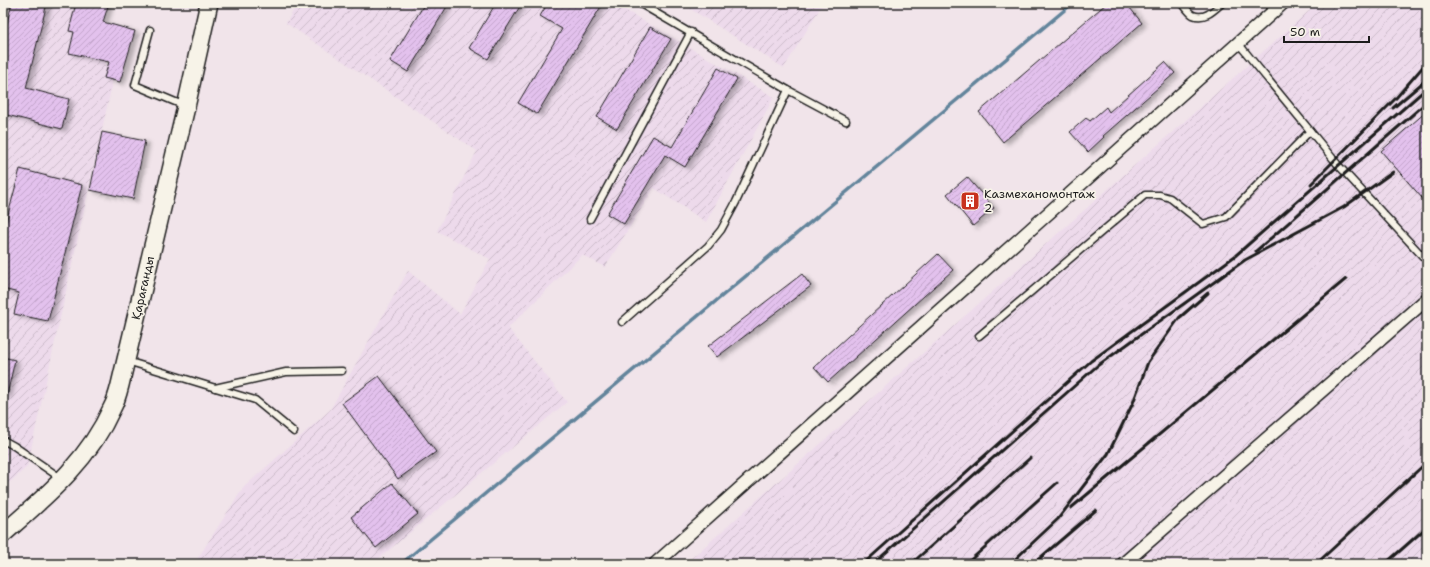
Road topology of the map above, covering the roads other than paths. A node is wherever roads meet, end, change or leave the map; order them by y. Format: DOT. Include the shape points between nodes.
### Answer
graph roads {
  1 [pos="209,3"];
  2 [pos="639,3"];
  3 [pos="1182,3"];
  4 [pos="1222,3"];
  5 [pos="1283,3"];
  6 [pos="150,30"];
  7 [pos="691,32"];
  8 [pos="1238,43"];
  9 [pos="788,90"];
  10 [pos="186,107"];
  11 [pos="846,120"];
  12 [pos="1310,131"];
  13 [pos="590,219"];
  14 [pos="1427,260"];
  15 [pos="1427,299"];
  16 [pos="622,322"];
  17 [pos="979,336"];
  18 [pos="126,361"];
  19 [pos="342,371"];
  20 [pos="213,388"];
  21 [pos="294,432"];
  22 [pos="3,440"];
  23 [pos="63,480"];
  24 [pos="3,534"];
  25 [pos="655,564"];
  26 [pos="1123,564"];
  1 -- 10 [label="main road, Қарағанды"];
  2 -- 7 [label="lane"];
  3 -- 4 [label="lane" via="1193,15 1201,16 1208,15"];
  5 -- 8 [label="street"];
  6 -- 10 [label="lane" via="135,85"];
  7 -- 9 [label="lane"];
  7 -- 13 [label="lane"];
  8 -- 12 [label="lane"];
  8 -- 25 [label="street"];
  9 -- 11 [label="lane"];
  9 -- 16 [label="lane" via="721,230 708,246"];
  10 -- 18 [label="main road, Қарағанды"];
  12 -- 14 [label="lane" via="1339,166"];
  12 -- 17 [label="lane" via="1226,217 1203,224 1170,198 1145,195"];
  15 -- 26 [label="street"];
  18 -- 20 [label="lane"];
  18 -- 23 [label="main road, Қарағанды" via="113,407 99,434"];
  19 -- 20 [label="lane" via="286,372"];
  20 -- 21 [label="lane" via="255,400"];
  22 -- 23 [label="lane"];
  23 -- 24 [label="main road, Қарағанды"];
}
